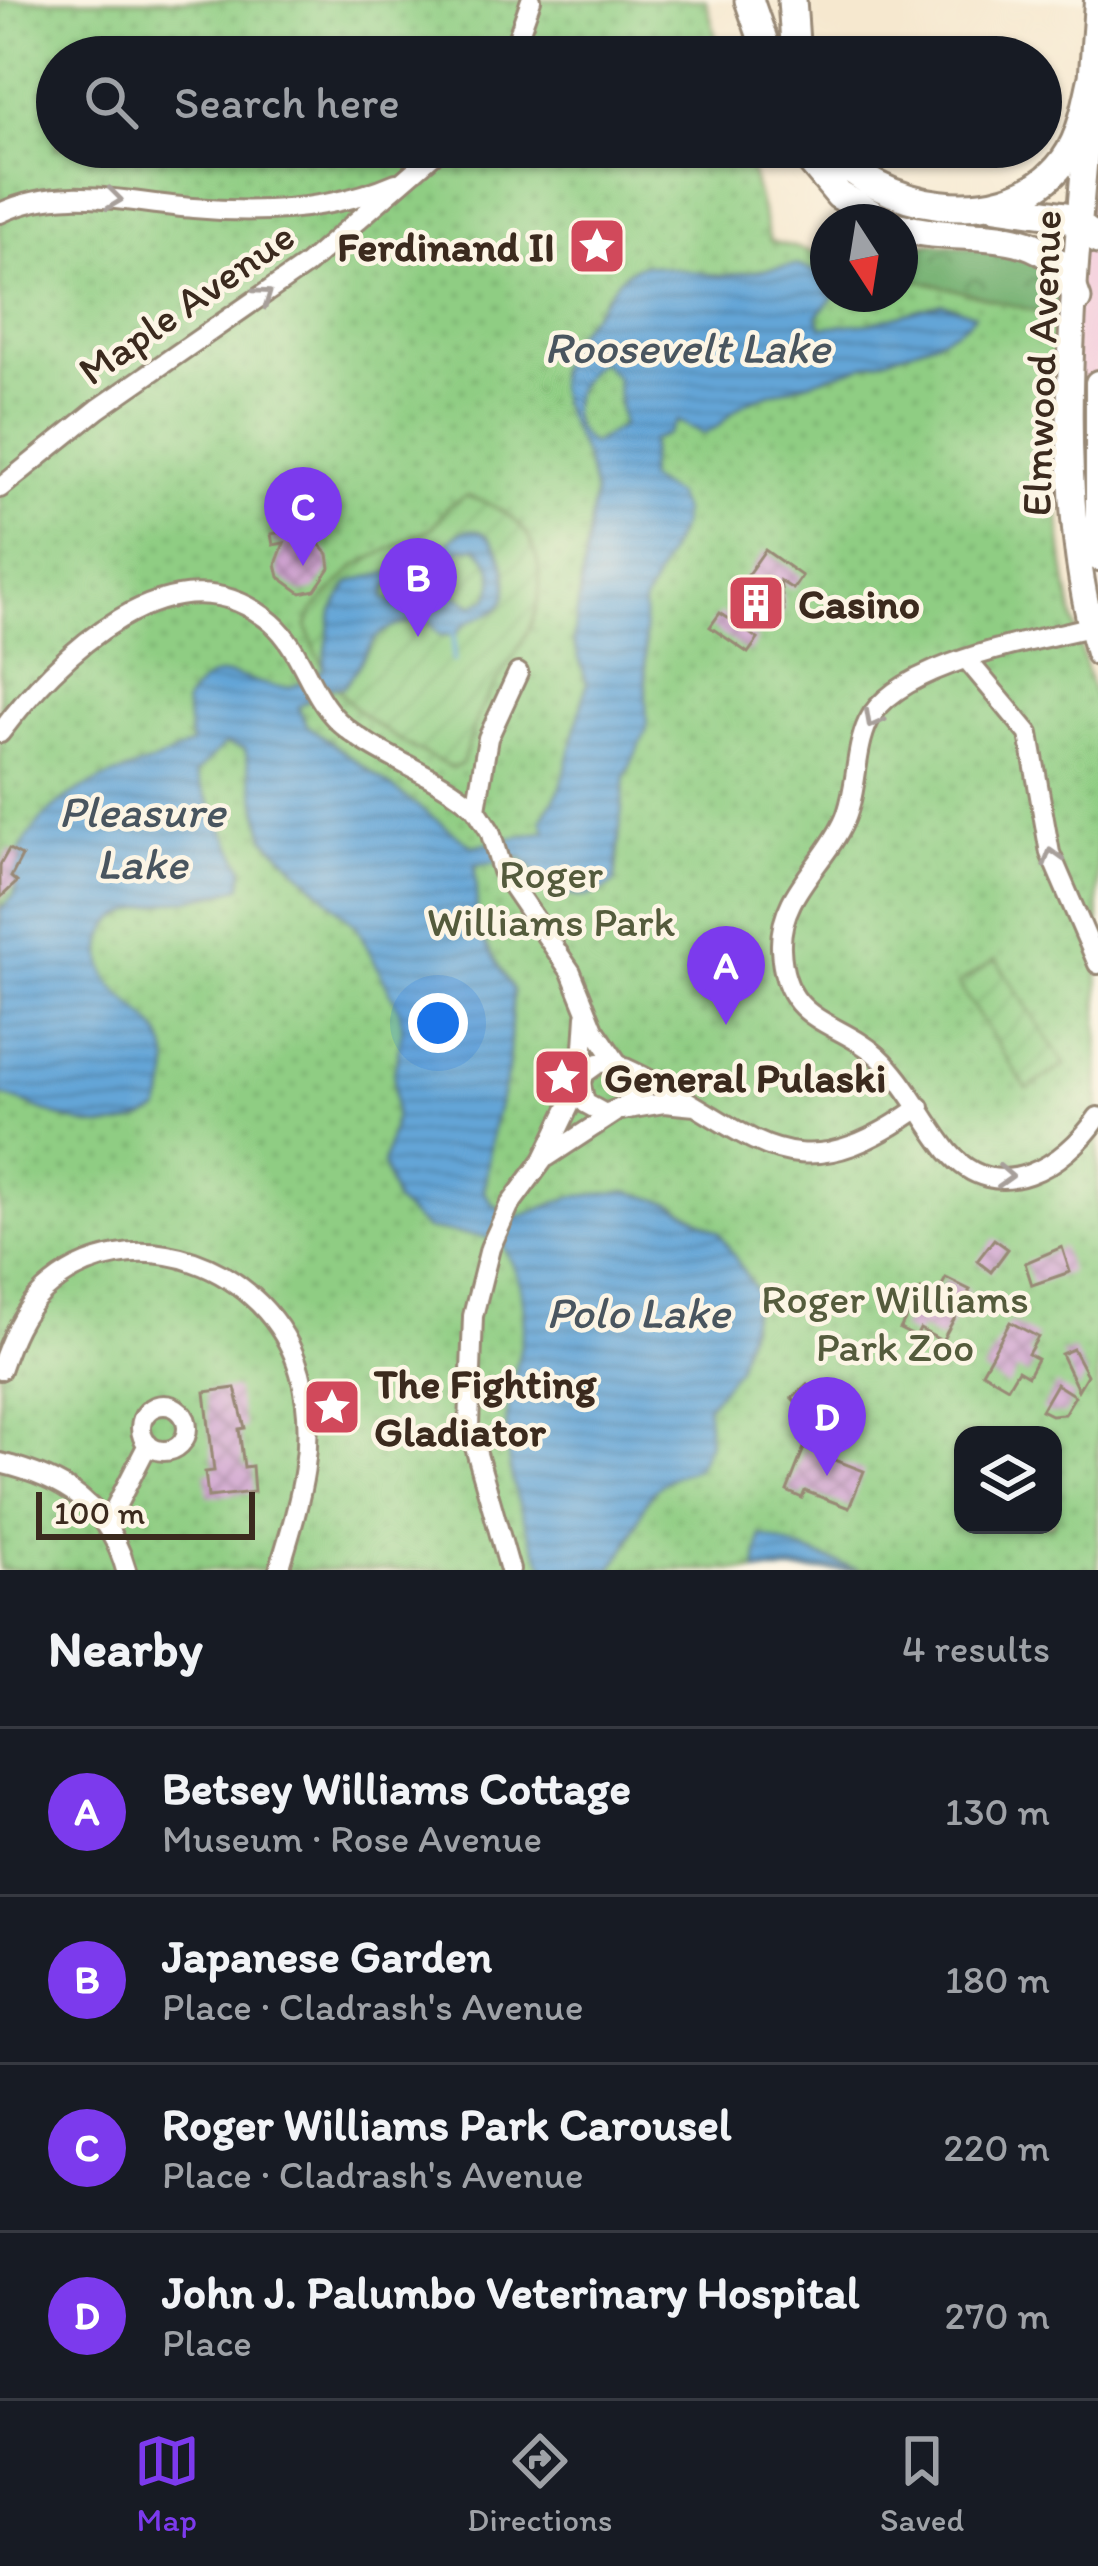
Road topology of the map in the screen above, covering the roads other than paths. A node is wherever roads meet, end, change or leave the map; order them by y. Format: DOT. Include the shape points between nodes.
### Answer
graph roads {
  1 [pos="531,0"];
  2 [pos="749,0"];
  3 [pos="792,0"];
  4 [pos="1097,0"];
  5 [pos="518,36"];
  6 [pos="762,36"];
  7 [pos="795,36"];
  8 [pos="1095,81"];
  9 [pos="1062,163"];
  10 [pos="419,168"];
  11 [pos="816,168"];
  12 [pos="854,168"];
  13 [pos="1058,168"];
  14 [pos="413,174"];
  15 [pos="855,204"];
  16 [pos="988,206"];
  17 [pos="0,213"];
  18 [pos="918,229"];
  19 [pos="1090,233"];
  20 [pos="1078,299"];
  21 [pos="1098,383"];
  22 [pos="0,488"];
  23 [pos="1093,555"];
  24 [pos="1094,626"];
  25 [pos="1098,653"];
  26 [pos="968,661"];
  27 [pos="518,674"];
  28 [pos="0,733"];
  29 [pos="476,809"];
  30 [pos="1098,964"];
  31 [pos="586,1011"];
  32 [pos="619,1065"];
  33 [pos="582,1082"];
  34 [pos="920,1107"];
  35 [pos="705,1108"];
  36 [pos="619,1111"];
  37 [pos="1098,1117"];
  38 [pos="543,1160"];
  39 [pos="0,1370"];
  40 [pos="148,1444"];
  41 [pos="0,1463"];
  42 [pos="107,1524"];
  43 [pos="126,1570"];
  44 [pos="280,1570"];
  45 [pos="510,1570"];
  1 -- 5 [label="street"];
  2 -- 6 [label="highway"];
  3 -- 7 [label="highway"];
  4 -- 8 [label="main road, Elmwood Avenue"];
  8 -- 9 [label="highway"];
  8 -- 19 [label="main road, Elmwood Avenue"];
  10 -- 14 [label="street, Maple Avenue"];
  11 -- 15 [label="highway"];
  12 -- 16 [label="highway" via="904,196"];
  13 -- 16 [label="highway"];
  17 -- 14 [label="street, one-way" via="77,195 283,209 379,190"];
  22 -- 14 [label="street, Maple Avenue, one-way" via="98,409 275,288"];
  16 -- 19 [label="highway" via="1058,214"];
  18 -- 20 [label="highway" via="1039,246 1062,266"];
  19 -- 20 [label="main road, Elmwood Avenue"];
  20 -- 23 [label="main road, Elmwood Avenue" via="1070,452"];
  21 -- 23 [label="main road, Elmwood Avenue"];
  23 -- 24 [label="main road, Elmwood Avenue"];
  24 -- 25 [label="main road, Elmwood Avenue"];
  24 -- 26 [label="street"];
  30 -- 26 [label="street, one-way" via="1050,854 1029,734"];
  26 -- 34 [label="street, one-way" via="906,684 873,713 844,820 794,896 781,937 800,1006 877,1055"];
  27 -- 29 [label="street" via="488,738"];
  28 -- 29 [label="street" via="72,649 125,616 167,601 213,598 251,609 282,634 319,697 350,730"];
  29 -- 31 [label="street"];
  31 -- 32 [label="street"];
  31 -- 33 [label="street"];
  32 -- 33 [label="street" via="599,1063"];
  32 -- 35 [label="street"];
  32 -- 36 [label="street" via="633,1090"];
  33 -- 36 [label="street" via="589,1107"];
  33 -- 38 [label="street"];
  34 -- 35 [label="street" via="860,1144 799,1156 772,1150"];
  34 -- 37 [label="street, one-way" via="955,1157 1001,1179 1052,1166"];
  35 -- 36 [label="street" via="674,1103"];
  36 -- 38 [label="street"];
  38 -- 45 [label="street" via="490,1248 471,1332 468,1412"];
  39 -- 44 [label="street" via="31,1305 54,1282 95,1262 176,1257 244,1286 292,1350 306,1409 304,1483"];
  40 -- 42 [label="street"];
  41 -- 42 [label="street" via="70,1488"];
  42 -- 43 [label="street"];
}
